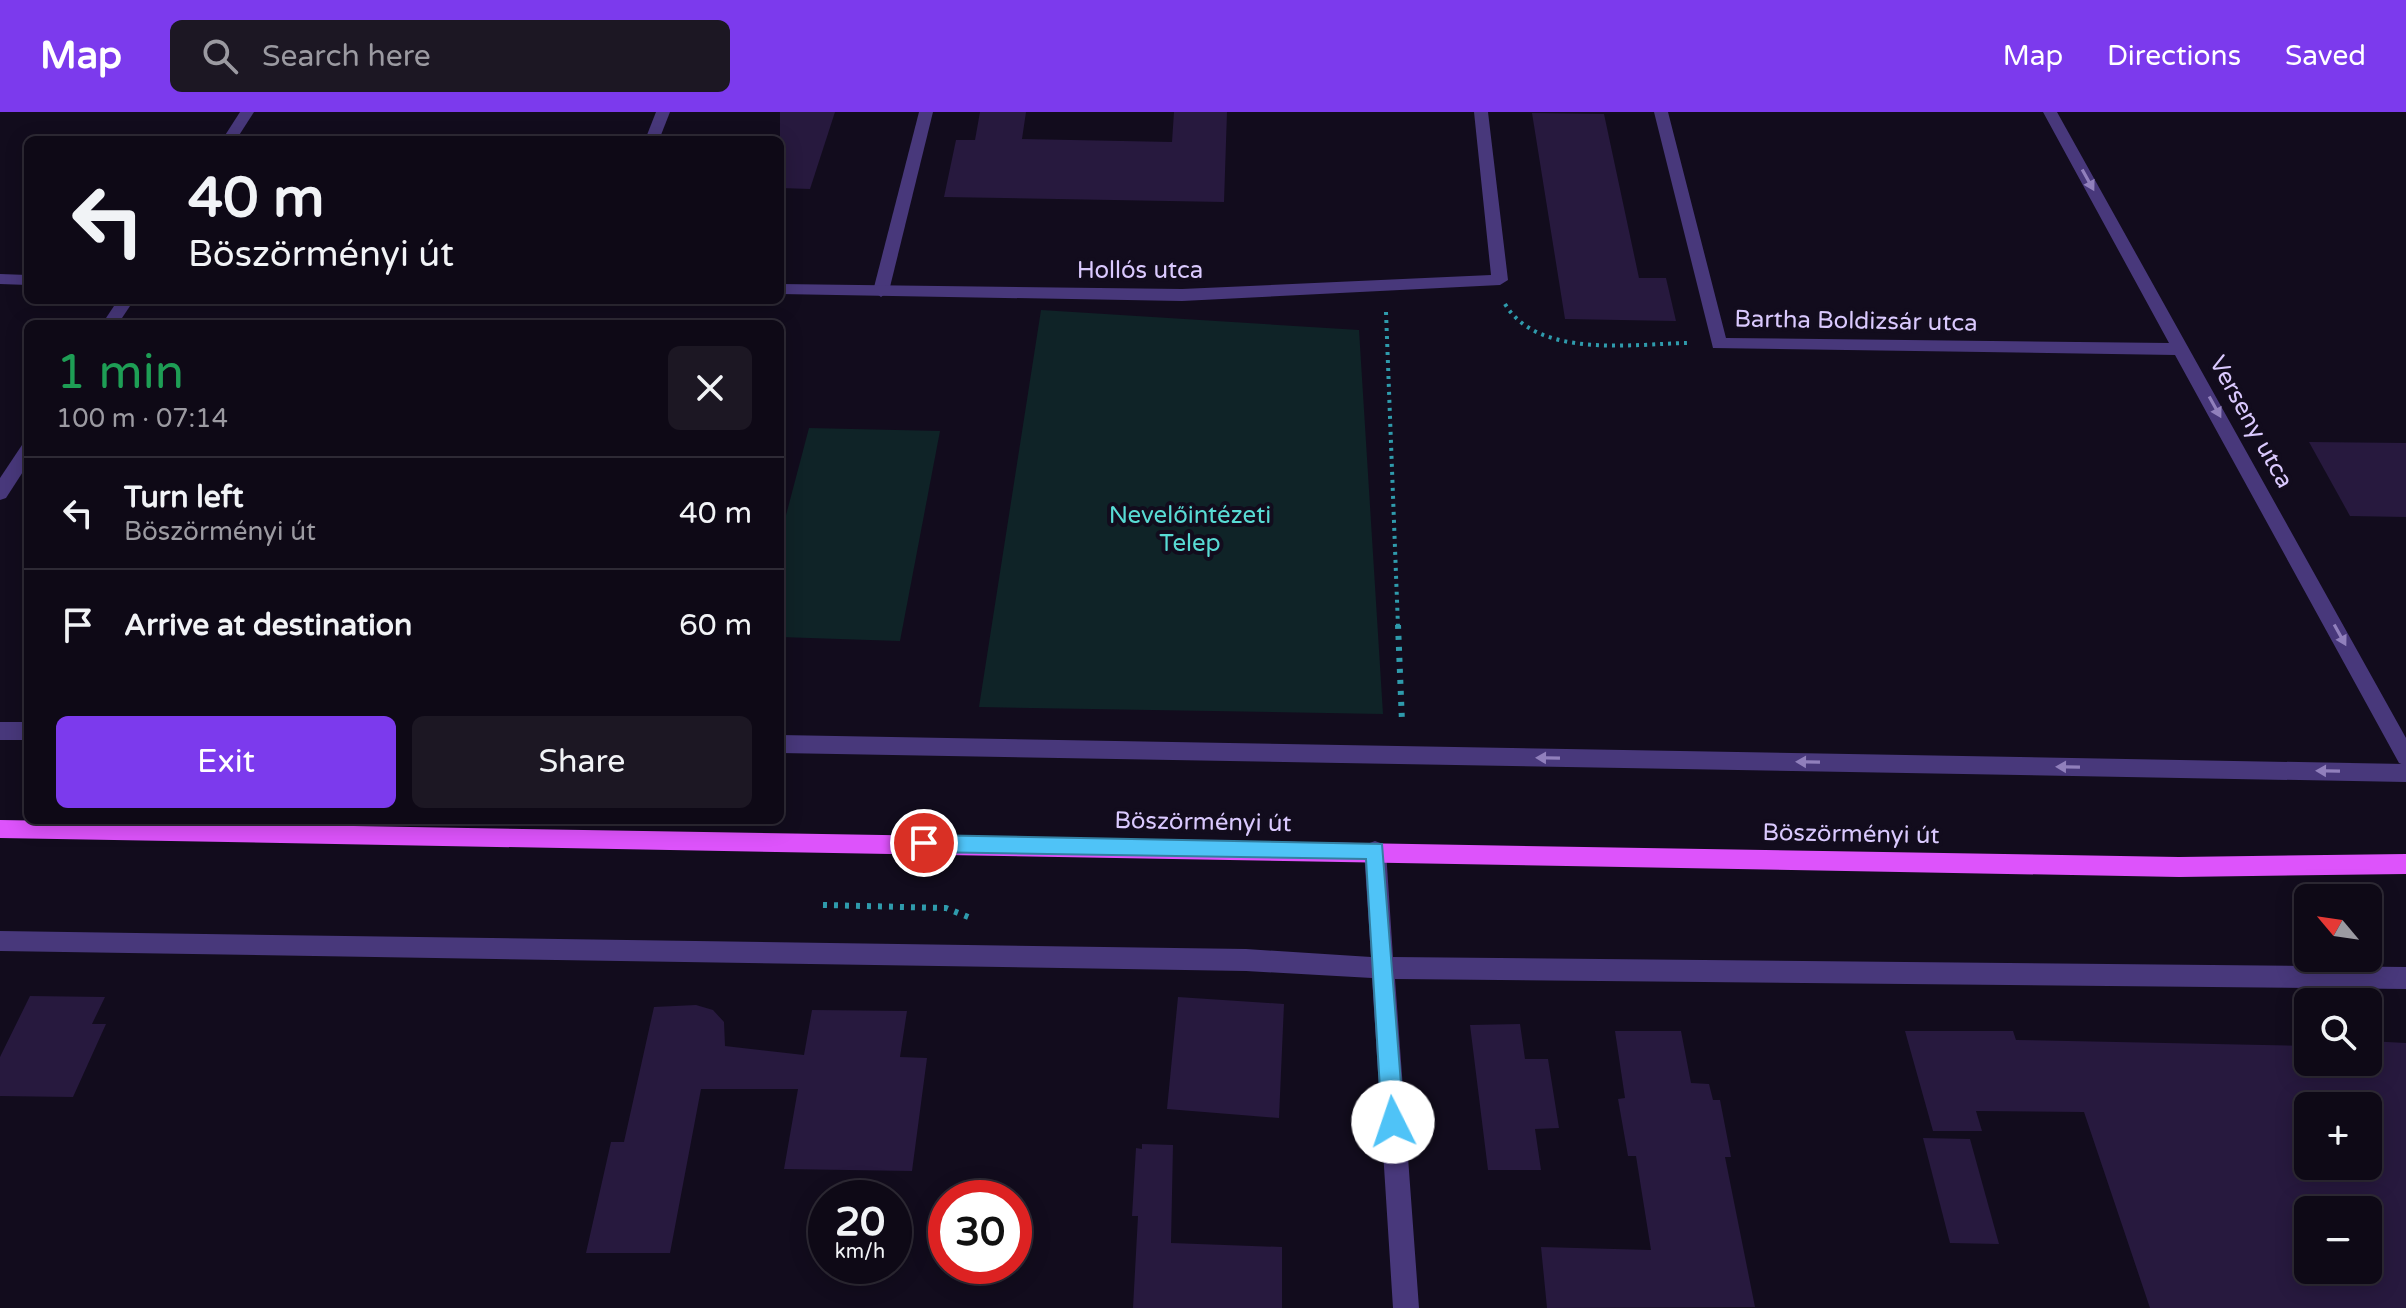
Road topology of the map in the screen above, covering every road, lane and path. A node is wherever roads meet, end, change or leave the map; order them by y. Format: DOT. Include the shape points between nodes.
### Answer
graph roads {
  1 [pos="247,112"];
  2 [pos="663,112"];
  3 [pos="926,112"];
  4 [pos="1481,112"];
  5 [pos="1661,112"];
  6 [pos="2050,112"];
  7 [pos="232,136"];
  8 [pos="654,136"];
  9 [pos="0,279"];
  10 [pos="24,280"];
  11 [pos="1500,280"];
  12 [pos="1385,287"];
  13 [pos="784,289"];
  14 [pos="881,291"];
  15 [pos="1719,344"];
  16 [pos="2183,349"];
  17 [pos="24,456"];
  18 [pos="0,493"];
  19 [pos="0,731"];
  20 [pos="24,731"];
  21 [pos="784,744"];
  22 [pos="1403,755"];
  23 [pos="2406,757"];
  24 [pos="2406,773"];
  25 [pos="0,829"];
  26 [pos="1375,851"];
  27 [pos="2406,864"];
  28 [pos="823,905"];
  29 [pos="946,908"];
  30 [pos="0,941"];
  31 [pos="1382,968"];
  32 [pos="2406,978"];
  33 [pos="1406,1308"];
  1 -- 7 [label="street"];
  2 -- 8 [label="street"];
  3 -- 14 [label="street"];
  4 -- 11 [label="street"];
  5 -- 15 [label="street, Bartha Boldizsár utca"];
  6 -- 16 [label="street, Verseny utca, one-way"];
  9 -- 10 [label="street"];
  11 -- 12 [label="street, Hollós utca"];
  11 -- 15 [label="path" via="1508,314 1520,328 1544,338"];
  12 -- 14 [label="street, Hollós utca" via="1182,295"];
  12 -- 22 [label="path"];
  13 -- 14 [label="street, Hollós utca"];
  15 -- 16 [label="street, Bartha Boldizsár utca"];
  16 -- 23 [label="street, Verseny utca, one-way"];
  17 -- 18 [label="street"];
  19 -- 20 [label="street"];
  21 -- 22 [label="street"];
  24 -- 22 [label="street, one-way"];
  25 -- 26 [label="main road, Böszörményi út"];
  26 -- 27 [label="main road, Böszörményi út" via="2179,867"];
  26 -- 31 [label="street"];
  28 -- 29 [label="path"];
  30 -- 31 [label="street" via="1215,960"];
  31 -- 32 [label="street"];
  31 -- 33 [label="street"];
}
